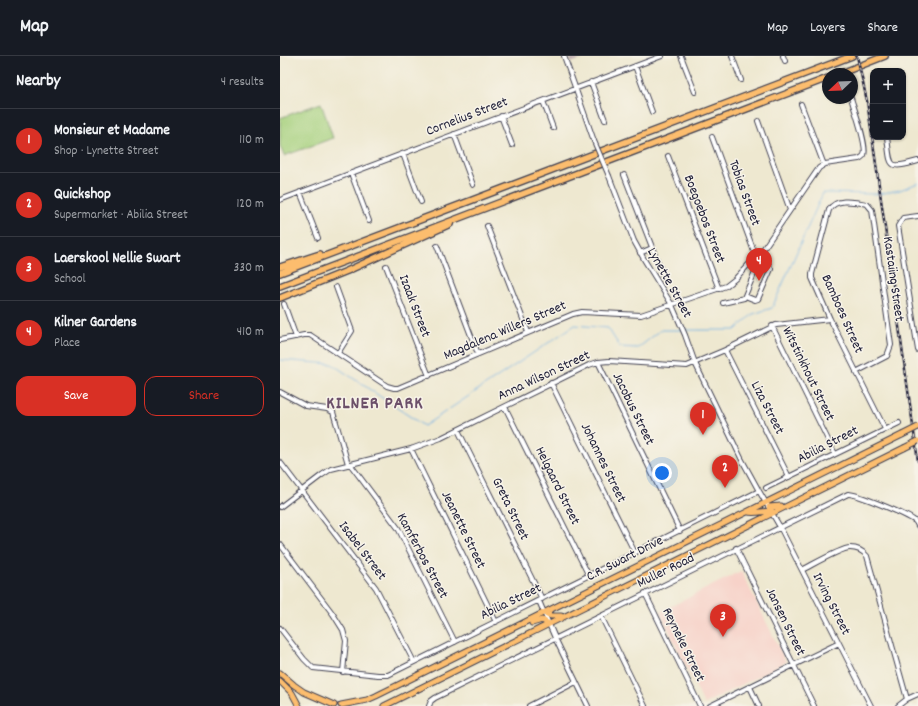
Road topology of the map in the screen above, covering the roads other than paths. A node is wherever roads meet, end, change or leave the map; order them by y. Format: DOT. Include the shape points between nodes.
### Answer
graph roads {
  1 [pos="564,56"];
  2 [pos="662,56"];
  3 [pos="681,56"];
  4 [pos="732,56"];
  5 [pos="783,56"];
  6 [pos="852,56"];
  7 [pos="886,56"];
  8 [pos="785,61"];
  9 [pos="634,66"];
  10 [pos="855,68"];
  11 [pos="741,80"];
  12 [pos="822,80"];
  13 [pos="590,82"];
  14 [pos="575,88"];
  15 [pos="695,92"];
  16 [pos="543,100"];
  17 [pos="801,104"];
  18 [pos="853,104"];
  19 [pos="652,112"];
  20 [pos="501,116"];
  21 [pos="605,120"];
  22 [pos="758,121"];
  23 [pos="553,128"];
  24 [pos="454,134"];
  25 [pos="712,137"];
  26 [pos="887,140"];
  27 [pos="512,145"];
  28 [pos="403,154"];
  29 [pos="668,156"];
  30 [pos="918,161"];
  31 [pos="824,165"];
  32 [pos="351,172"];
  33 [pos="624,175"];
  34 [pos="473,185"];
  35 [pos="300,192"];
  36 [pos="280,200"];
  37 [pos="421,202"];
  38 [pos="834,204"];
  39 [pos="790,210"];
  40 [pos="466,215"];
  41 [pos="918,216"];
  42 [pos="369,221"];
  43 [pos="413,223"];
  44 [pos="487,226"];
  45 [pos="318,238"];
  46 [pos="437,246"];
  47 [pos="652,248"];
  48 [pos="640,253"];
  49 [pos="755,258"];
  50 [pos="759,262"];
  51 [pos="386,266"];
  52 [pos="280,268"];
  53 [pos="280,273"];
  54 [pos="664,278"];
  55 [pos="280,286"];
  56 [pos="336,287"];
  57 [pos="719,289"];
  58 [pos="745,296"];
  59 [pos="280,298"];
  60 [pos="284,304"];
  61 [pos="723,304"];
  62 [pos="672,305"];
  63 [pos="830,319"];
  64 [pos="772,326"];
  65 [pos="528,332"];
  66 [pos="296,337"];
  67 [pos="280,340"];
  68 [pos="725,350"];
  69 [pos="918,350"];
  70 [pos="338,353"];
  71 [pos="478,354"];
  72 [pos="598,362"];
  73 [pos="695,364"];
  74 [pos="856,372"];
  75 [pos="429,376"];
  76 [pos="551,383"];
  77 [pos="280,392"];
  78 [pos="505,407"];
  79 [pos="899,423"];
  80 [pos="918,427"];
  81 [pos="885,429"];
  82 [pos="458,430"];
  83 [pos="918,441"];
  84 [pos="410,449"];
  85 [pos="835,454"];
  86 [pos="280,462"];
  87 [pos="349,464"];
  88 [pos="789,477"];
  89 [pos="766,488"];
  90 [pos="301,490"];
  91 [pos="759,491"];
  92 [pos="280,507"];
  93 [pos="770,508"];
  94 [pos="748,512"];
  95 [pos="918,525"];
  96 [pos="780,527"];
  97 [pos="680,531"];
  98 [pos="280,544"];
  99 [pos="736,548"];
  100 [pos="635,553"];
  101 [pos="802,570"];
  102 [pos="588,576"];
  103 [pos="645,593"];
  104 [pos="541,600"];
  105 [pos="545,613"];
  106 [pos="565,616"];
  107 [pos="601,616"];
  108 [pos="496,622"];
  109 [pos="524,624"];
  110 [pos="549,624"];
  111 [pos="280,628"];
  112 [pos="555,638"];
  113 [pos="455,642"];
  114 [pos="839,643"];
  115 [pos="414,662"];
  116 [pos="794,665"];
  117 [pos="343,672"];
  118 [pos="280,673"];
  119 [pos="280,681"];
  120 [pos="576,682"];
  121 [pos="750,687"];
  122 [pos="918,694"];
  123 [pos="907,699"];
  124 [pos="334,705"];
  125 [pos="299,706"];
  126 [pos="326,706"];
  127 [pos="342,706"];
  128 [pos="384,706"];
  129 [pos="429,706"];
  130 [pos="529,706"];
  131 [pos="588,706"];
  132 [pos="646,706"];
  133 [pos="700,706"];
  134 [pos="710,706"];
  135 [pos="759,706"];
  136 [pos="814,706"];
  137 [pos="871,706"];
  138 [pos="898,706"];
  1 -- 14 [label="street, Lynette Street"];
  2 -- 9 [label="street, Cornelius Street"];
  3 -- 15 [label="street"];
  4 -- 11 [label="street"];
  5 -- 8 [label="street"];
  6 -- 43 [label="highway"];
  7 -- 10 [label="highway"];
  9 -- 13 [label="street, Cornelius Street"];
  9 -- 19 [label="street"];
  12 -- 40 [label="highway"];
  13 -- 14 [label="street, Cornelius Street"];
  13 -- 21 [label="street"];
  14 -- 16 [label="street, Cornelius Street"];
  14 -- 48 [label="street, Lynette Street, bridge"];
  16 -- 20 [label="street, Cornelius Street"];
  16 -- 23 [label="street"];
  17 -- 31 [label="street"];
  18 -- 31 [label="street" via="865,149 864,155 861,158"];
  20 -- 24 [label="street, Cornelius Street"];
  20 -- 27 [label="street"];
  22 -- 39 [label="street"];
  24 -- 28 [label="street, Cornelius Street"];
  24 -- 34 [label="street"];
  25 -- 49 [label="street, Tobias Street"];
  26 -- 30 [label="street" via="890,160 895,166"];
  28 -- 32 [label="street, Cornelius Street"];
  28 -- 37 [label="street"];
  29 -- 57 [label="street, Boegoebos Street"];
  31 -- 39 [label="street, Magdalena Willers Street"];
  32 -- 35 [label="street, Cornelius Street"];
  32 -- 42 [label="street"];
  33 -- 47 [label="street"];
  35 -- 36 [label="street, Cornelius Street"];
  35 -- 45 [label="street"];
  38 -- 63 [label="street, Bamboes Street" via="829,210 812,275"];
  38 -- 74 [label="street, Kastaiing Street" via="842,201 864,204 871,208 891,345 887,356"];
  39 -- 49 [label="street, Magdalena Willers Street"];
  40 -- 55 [label="highway"];
  40 -- 59 [label="highway" via="387,254"];
  41 -- 69 [label="street" via="903,218 898,226"];
  43 -- 52 [label="highway"];
  43 -- 53 [label="highway"];
  44 -- 65 [label="street"];
  46 -- 71 [label="street"];
  47 -- 48 [label="street"];
  47 -- 54 [label="street"];
  48 -- 62 [label="street, Lynette Street"];
  49 -- 50 [label="street"];
  49 -- 57 [label="street, Magdalena Willers Street" via="731,283"];
  50 -- 58 [label="street"];
  50 -- 58 [label="street" via="769,265 771,269 758,299"];
  51 -- 75 [label="street, Izaak Street"];
  56 -- 70 [label="street" via="352,331"];
  57 -- 62 [label="street, Magdalena Willers Street"];
  58 -- 61 [label="street"];
  60 -- 66 [label="street"];
  62 -- 65 [label="street, Magdalena Willers Street" via="641,315 578,312"];
  62 -- 73 [label="street, Lynette Street"];
  63 -- 64 [label="street, Anna Wilson Street"];
  63 -- 74 [label="street, Bamboes Street"];
  64 -- 68 [label="street, Anna Wilson Street"];
  64 -- 85 [label="street, Witstinkhout Street"];
  65 -- 71 [label="street, Magdalena Willers Street"];
  66 -- 67 [label="street, Magdalena Willers Street"];
  66 -- 70 [label="street, Magdalena Willers Street" via="310,335"];
  68 -- 73 [label="street, Anna Wilson Street"];
  68 -- 88 [label="street, Liza Street"];
  70 -- 75 [label="street, Magdalena Willers Street" via="387,386 394,388"];
  71 -- 75 [label="street, Magdalena Willers Street"];
  72 -- 73 [label="street, Anna Wilson Street" via="625,361 680,366"];
  72 -- 76 [label="street, Anna Wilson Street"];
  72 -- 97 [label="street, Jacobus Street"];
  73 -- 91 [label="street, Lynette Street"];
  74 -- 81 [label="street, Bamboes Street"];
  76 -- 78 [label="street, Anna Wilson Street"];
  76 -- 100 [label="street, Johannes Street"];
  77 -- 87 [label="street, Kamferbos Street" via="306,406 333,412"];
  78 -- 82 [label="street, Anna Wilson Street"];
  78 -- 102 [label="street, Helgaard Street"];
  79 -- 81 [label="street, Abilia Street"];
  80 -- 93 [label="main road, C.R. Swart Drive, bridge"];
  81 -- 85 [label="street, Abilia Street"];
  82 -- 84 [label="street, Anna Wilson Street"];
  82 -- 104 [label="street, Greta Street"];
  83 -- 93 [label="main road, C.R. Swart Drive, bridge" via="788,505"];
  84 -- 87 [label="street, Anna Wilson Street"];
  84 -- 108 [label="street, Jeanette Street"];
  85 -- 88 [label="street, Abilia Street"];
  86 -- 90 [label="street, Isabel Street"];
  87 -- 90 [label="street, Anna Wilson Street" via="328,471"];
  87 -- 113 [label="street, Kamferbos Street" via="398,528"];
  88 -- 89 [label="street, Abilia Street"];
  90 -- 92 [label="street, Anna Wilson Street"];
  90 -- 115 [label="street, Isabel Street" via="376,588"];
  91 -- 93 [label="street, Lynette Street"];
  91 -- 97 [label="street, Abilia Street"];
  93 -- 94 [label="main road, C.R. Swart Drive"];
  93 -- 94 [label="main road"];
  93 -- 96 [label="street, Irving Street"];
  93 -- 106 [label="main road, C.R. Swart Drive"];
  94 -- 105 [label="main road, C.R. Swart Drive"];
  95 -- 96 [label="street, Muller Road" via="914,520 851,493"];
  96 -- 99 [label="street, Muller Road"];
  96 -- 101 [label="street, Irving Street"];
  97 -- 100 [label="street, Abilia Street"];
  98 -- 117 [label="street" via="343,630 346,642"];
  99 -- 103 [label="street, Muller Road"];
  99 -- 116 [label="street, Jansen Street"];
  100 -- 102 [label="street, Abilia Street"];
  101 -- 114 [label="street, Irving Street"];
  101 -- 123 [label="street" via="845,549 856,549 867,556"];
  102 -- 104 [label="street, Abilia Street"];
  103 -- 107 [label="street, Muller Road"];
  103 -- 133 [label="street, Reyneke Street"];
  104 -- 105 [label="street, Greta Street"];
  104 -- 108 [label="street, Abilia Street"];
  105 -- 106 [label="main road" via="551,616"];
  105 -- 109 [label="main road, C.R. Swart Drive"];
  105 -- 110 [label="street, Greta Street"];
  106 -- 110 [label="main road, C.R. Swart Drive"];
  107 -- 112 [label="street, Muller Road"];
  107 -- 132 [label="street"];
  108 -- 113 [label="street, Abilia Street"];
  109 -- 110 [label="main road" via="542,620"];
  109 -- 127 [label="main road, C.R. Swart Drive" via="370,699"];
  110 -- 112 [label="street, Greta Street"];
  110 -- 128 [label="main road, C.R. Swart Drive"];
  111 -- 117 [label="street, Abilia Street" via="311,666"];
  112 -- 120 [label="street, Greta Street"];
  112 -- 129 [label="street, Muller Road" via="435,698"];
  113 -- 115 [label="street, Abilia Street"];
  114 -- 116 [label="street"];
  114 -- 137 [label="street, Irving Street"];
  115 -- 117 [label="street, Abilia Street" via="385,676"];
  116 -- 121 [label="street"];
  116 -- 136 [label="street, Jansen Street"];
  118 -- 124 [label="main road" via="304,692"];
  119 -- 125 [label="main road"];
  120 -- 130 [label="street"];
  120 -- 131 [label="street, Greta Street"];
  121 -- 134 [label="street"];
  121 -- 135 [label="street"];
  122 -- 123 [label="street"];
  123 -- 138 [label="street"];
  124 -- 126 [label="main road"];
  124 -- 127 [label="main road"];
}
